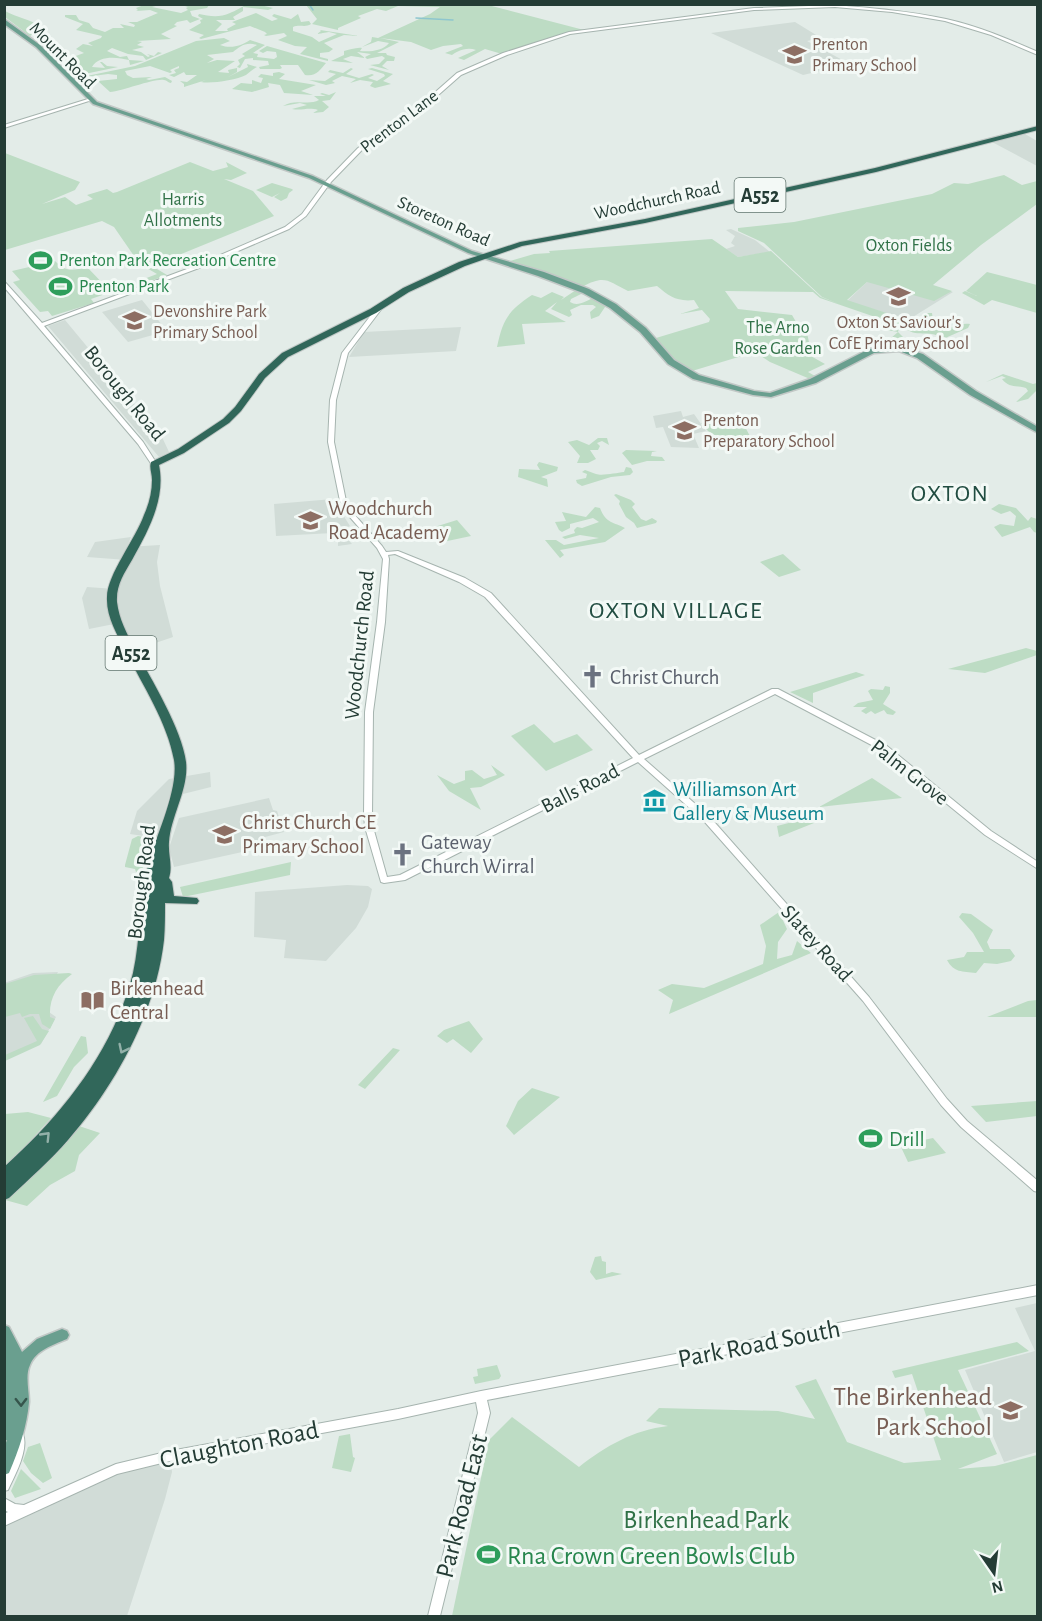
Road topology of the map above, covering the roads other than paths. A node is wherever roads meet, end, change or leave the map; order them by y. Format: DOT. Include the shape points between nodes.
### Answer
graph roads {
  1 [pos="4,21"];
  2 [pos="1038,54"];
  3 [pos="90,100"];
  4 [pos="4,127"];
  5 [pos="1038,128"];
  6 [pos="326,184"];
  7 [pos="335,189"];
  8 [pos="321,191"];
  9 [pos="509,247"];
  10 [pos="470,252"];
  11 [pos="482,257"];
  12 [pos="504,262"];
  13 [pos="462,264"];
  14 [pos="4,283"];
  15 [pos="364,321"];
  16 [pos="42,325"];
  17 [pos="1038,431"];
  18 [pos="154,464"];
  19 [pos="384,554"];
  20 [pos="775,691"];
  21 [pos="638,758"];
  22 [pos="163,842"];
  23 [pos="1038,866"];
  24 [pos="165,872"];
  25 [pos="384,880"];
  26 [pos="193,901"];
  27 [pos="4,1177"];
  28 [pos="1038,1188"];
  29 [pos="4,1194"];
  30 [pos="1038,1290"];
  31 [pos="4,1331"];
  32 [pos="62,1335"];
  33 [pos="11,1345"];
  34 [pos="19,1373"];
  35 [pos="481,1396"];
  36 [pos="20,1426"];
  37 [pos="4,1434"];
  38 [pos="4,1468"];
  39 [pos="4,1486"];
  40 [pos="4,1503"];
  41 [pos="28,1509"];
  42 [pos="4,1520"];
  43 [pos="434,1617"];
  1 -- 3 [label="main road, Mount Road" via="41,49"];
  2 -- 6 [label="street, Prenton Lane" via="980,30 925,16 867,8 754,9 583,30 459,74 416,112 360,149"];
  3 -- 4 [label="street, Mount Road"];
  3 -- 6 [label="main road, Storeton Road"];
  5 -- 9 [label="highway, Woodchurch Road / A552" via="876,170"];
  6 -- 7 [label="main road, Storeton Road"];
  6 -- 8 [label="street, Prenton Lane"];
  7 -- 8 [label="main road"];
  7 -- 10 [label="main road, Storeton Road"];
  8 -- 16 [label="street, Prenton Lane" via="304,215 286,228 197,267"];
  9 -- 11 [label="highway, Woodchurch Road / A552"];
  9 -- 12 [label="main road" via="500,254"];
  10 -- 11 [label="main road, Storeton Road"];
  10 -- 13 [label="main road" via="469,259"];
  11 -- 12 [label="main road, Storeton Road"];
  11 -- 13 [label="highway, Woodchurch Road / A552"];
  12 -- 17 [label="main road, Storeton Road" via="609,302 643,330 671,362 705,380 766,396 813,381 867,353 900,349 931,363"];
  13 -- 15 [label="highway, Woodchurch Road / A552" via="406,290"];
  14 -- 16 [label="street, Borough Road"];
  15 -- 18 [label="highway, A552" via="350,322 285,355 262,376 226,422"];
  15 -- 19 [label="street, Woodchurch Road" via="344,357 333,400 331,442 343,501"];
  16 -- 18 [label="street, Borough Road" via="141,443"];
  18 -- 22 [label="highway, Borough Road / A552" via="155,495 116,578 112,606 177,747 179,781"];
  19 -- 21 [label="street, Slatey Road" via="396,552 488,595"];
  19 -- 25 [label="street, Woodchurch Road" via="381,622 369,712 368,815"];
  20 -- 21 [label="street, Balls Road"];
  20 -- 23 [label="street, Palm Grove" via="884,748 988,833"];
  21 -- 25 [label="street, Balls Road" via="402,878"];
  21 -- 28 [label="street, Slatey Road" via="727,841 866,999 964,1124"];
  22 -- 24 [label="highway, Borough Road / A552"];
  27 -- 22 [label="highway, A552, one-way" via="52,1130 105,1058 140,972 152,871"];
  24 -- 26 [label="highway" via="170,900"];
  24 -- 29 [label="highway, Borough Road / A552, one-way" via="149,981 133,1028 97,1092 63,1136"];
  30 -- 35 [label="street, Park Road South"];
  31 -- 33 [label="main road"];
  32 -- 34 [label="main road" via="31,1349"];
  33 -- 34 [label="main road"];
  33 -- 37 [label="main road" via="7,1364 9,1413"];
  34 -- 36 [label="main road, one-way"];
  35 -- 41 [label="street, Claughton Road" via="116,1469"];
  35 -- 43 [label="street, Park Road East" via="484,1413"];
  36 -- 38 [label="main road"];
  36 -- 39 [label="street" via="19,1449"];
  40 -- 41 [label="street" via="13,1509"];
  41 -- 42 [label="street, Claughton Road"];
}
